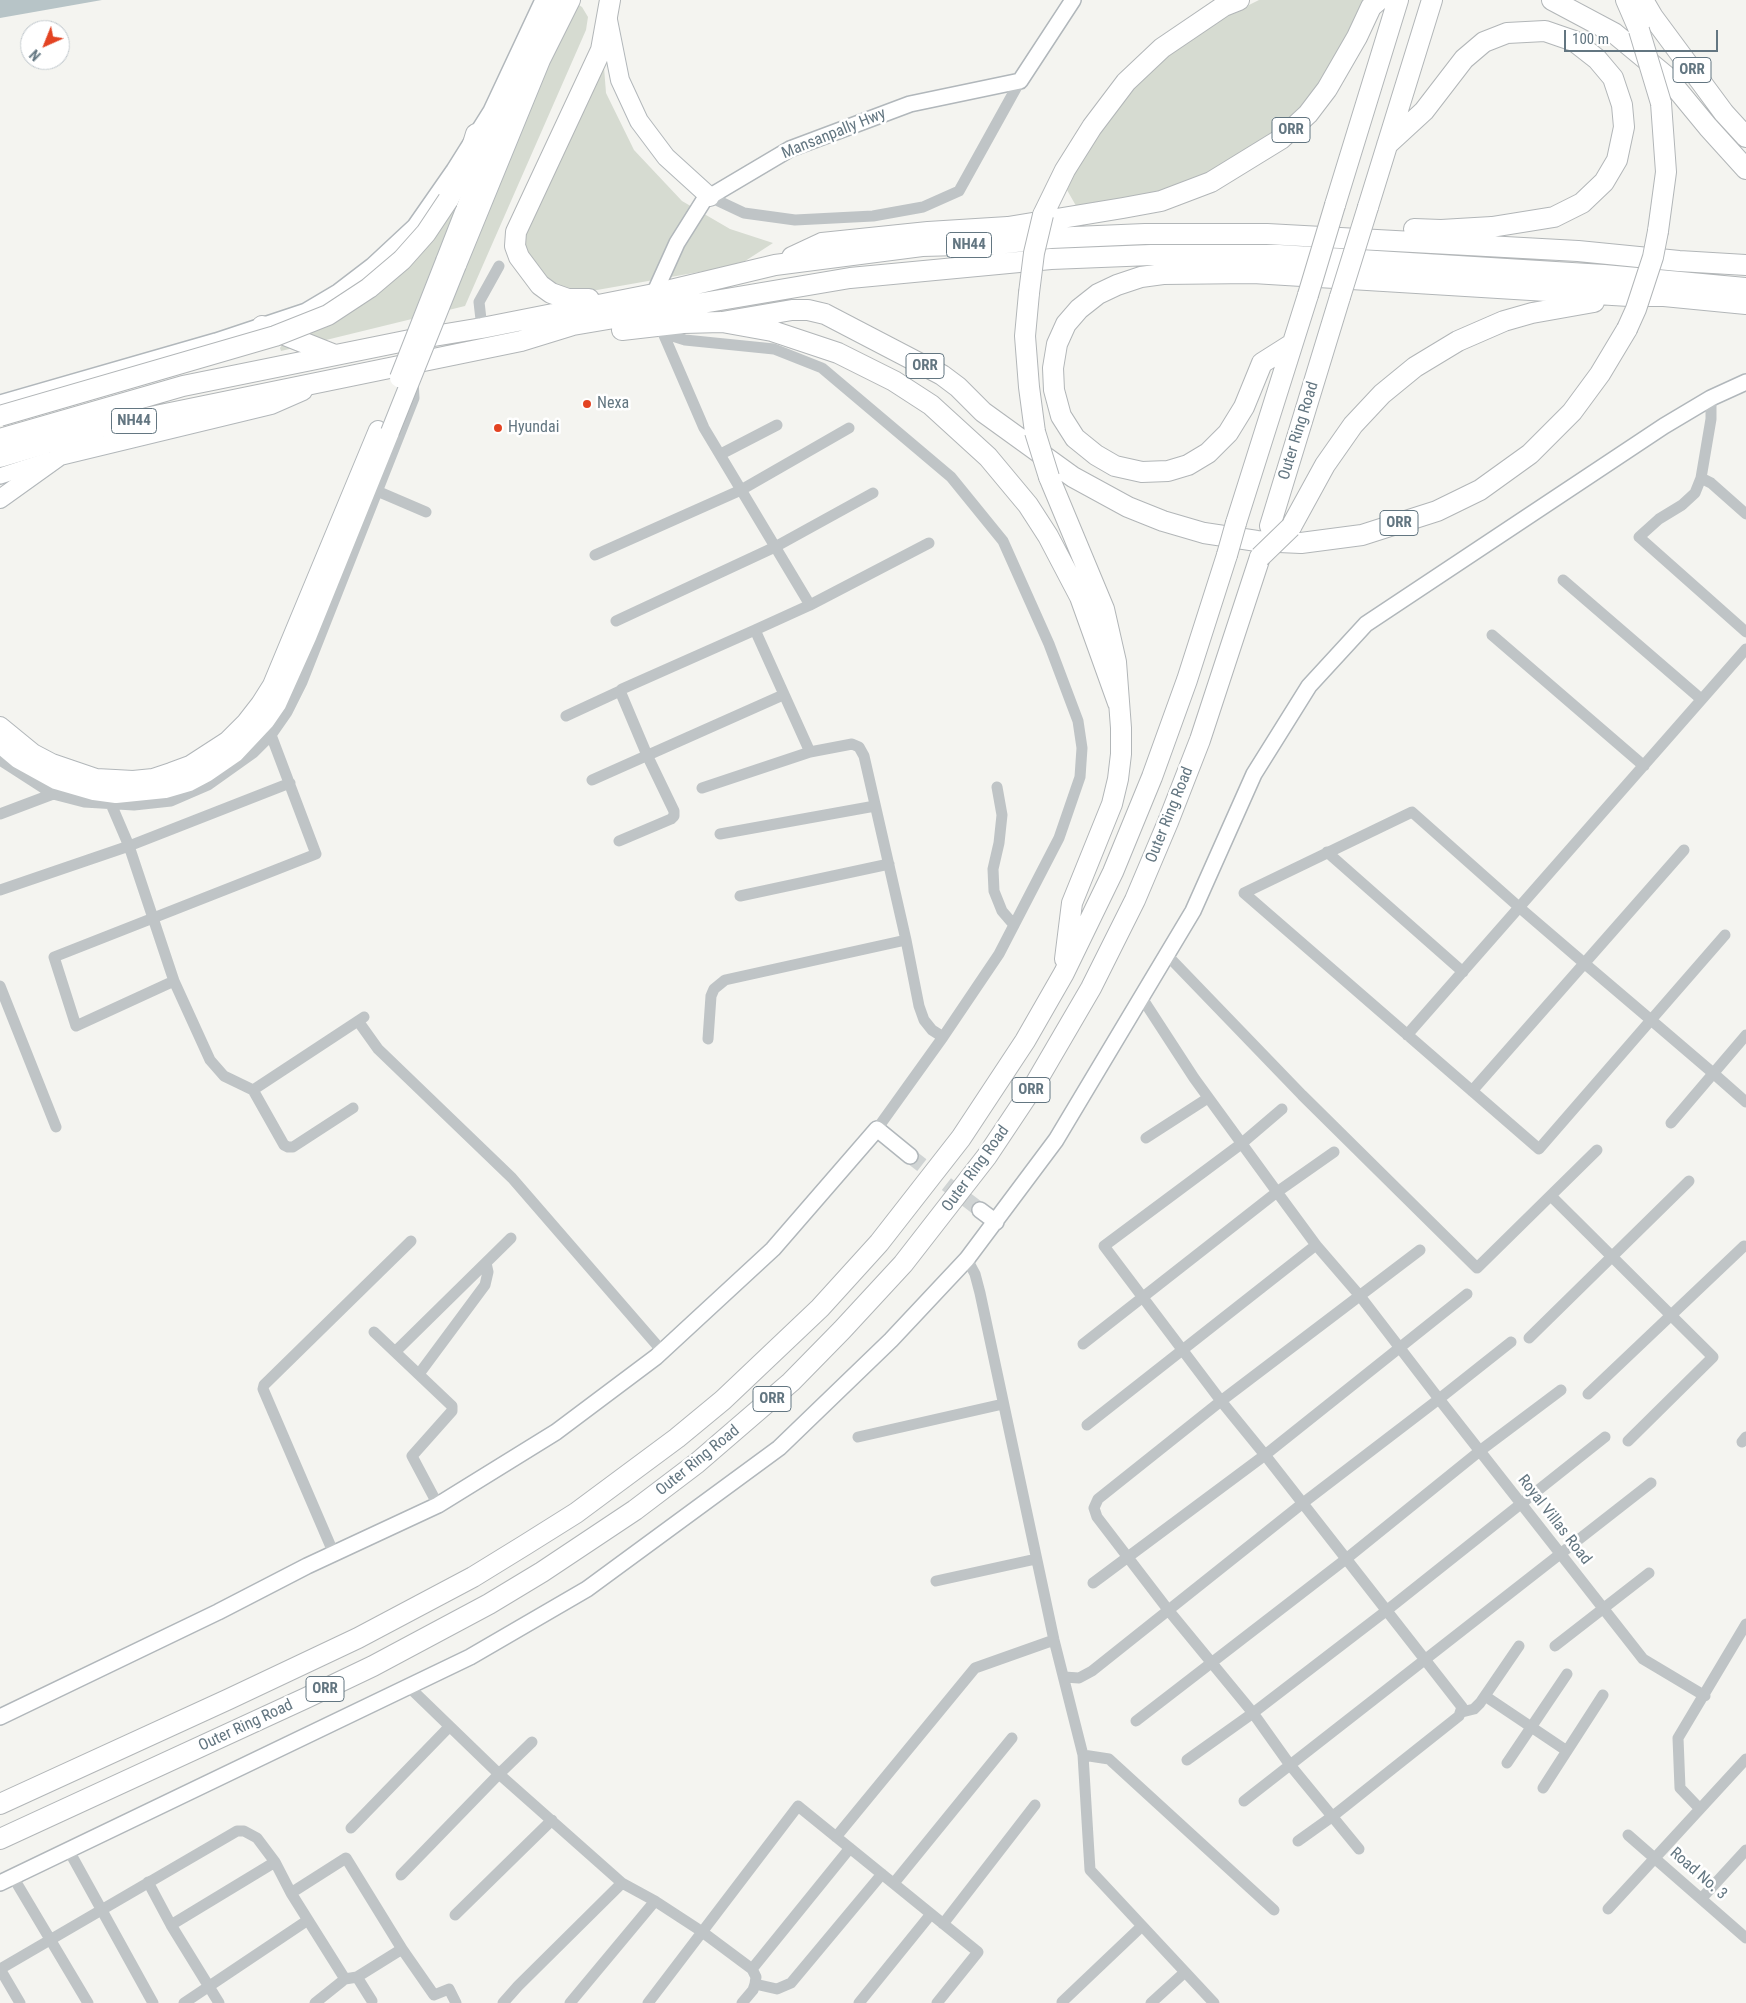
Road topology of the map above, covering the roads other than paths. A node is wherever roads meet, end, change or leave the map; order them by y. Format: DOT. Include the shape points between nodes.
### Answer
graph roads {
  1 [pos="543,0"];
  2 [pos="555,0"];
  3 [pos="571,0"];
  4 [pos="1073,0"];
  5 [pos="1239,0"];
  6 [pos="1398,0"];
  7 [pos="1432,0"];
  8 [pos="1552,0"];
  9 [pos="1626,0"];
  10 [pos="1643,0"];
  11 [pos="1375,3"];
  12 [pos="609,9"];
  13 [pos="1020,81"];
  14 [pos="476,134"];
  15 [pos="1746,137"];
  16 [pos="1387,145"];
  17 [pos="1746,169"];
  18 [pos="710,197"];
  19 [pos="1008,227"];
  20 [pos="1051,238"];
  21 [pos="1051,259"];
  22 [pos="451,263"];
  23 [pos="1744,265"];
  24 [pos="499,266"];
  25 [pos="774,266"];
  26 [pos="1667,289"];
  27 [pos="654,294"];
  28 [pos="1740,295"];
  29 [pos="1629,296"];
  30 [pos="621,300"];
  31 [pos="722,322"];
  32 [pos="262,326"];
  33 [pos="482,328"];
  34 [pos="658,330"];
  35 [pos="454,333"];
  36 [pos="521,341"];
  37 [pos="1292,344"];
  38 [pos="458,353"];
  39 [pos="335,355"];
  40 [pos="411,364"];
  41 [pos="1746,382"];
  42 [pos="322,383"];
  43 [pos="1704,402"];
  44 [pos="0,403"];
  45 [pos="0,416"];
  46 [pos="777,425"];
  47 [pos="849,428"];
  48 [pos="385,430"];
  49 [pos="0,439"];
  50 [pos="721,454"];
  51 [pos="60,456"];
  52 [pos="0,457"];
  53 [pos="0,476"];
  54 [pos="1701,478"];
  55 [pos="741,490"];
  56 [pos="377,491"];
  57 [pos="873,493"];
  58 [pos="0,499"];
  59 [pos="426,512"];
  60 [pos="1746,514"];
  61 [pos="929,542"];
  62 [pos="775,546"];
  63 [pos="596,555"];
  64 [pos="1260,557"];
  65 [pos="1563,580"];
  66 [pos="810,605"];
  67 [pos="616,621"];
  68 [pos="754,630"];
  69 [pos="1746,632"];
  70 [pos="1492,635"];
  71 [pos="1105,644"];
  72 [pos="1746,649"];
  73 [pos="620,691"];
  74 [pos="783,695"];
  75 [pos="1701,700"];
  76 [pos="566,716"];
  77 [pos="0,726"];
  78 [pos="271,735"];
  79 [pos="0,744"];
  80 [pos="810,752"];
  81 [pos="647,755"];
  82 [pos="0,760"];
  83 [pos="1644,766"];
  84 [pos="592,780"];
  85 [pos="290,783"];
  86 [pos="996,786"];
  87 [pos="702,788"];
  88 [pos="53,794"];
  89 [pos="112,804"];
  90 [pos="875,806"];
  91 [pos="0,814"];
  92 [pos="720,834"];
  93 [pos="619,841"];
  94 [pos="129,846"];
  95 [pos="1684,850"];
  96 [pos="1327,852"];
  97 [pos="888,864"];
  98 [pos="0,890"];
  99 [pos="740,896"];
  100 [pos="1520,908"];
  101 [pos="153,917"];
  102 [pos="1014,925"];
  103 [pos="1725,935"];
  104 [pos="906,940"];
  105 [pos="1167,954"];
  106 [pos="1584,964"];
  107 [pos="1463,972"];
  108 [pos="1064,973"];
  109 [pos="174,981"];
  110 [pos="0,986"];
  111 [pos="1142,998"];
  112 [pos="1651,1020"];
  113 [pos="1407,1035"];
  114 [pos="1746,1035"];
  115 [pos="944,1038"];
  116 [pos="708,1039"];
  117 [pos="1713,1074"];
  118 [pos="253,1090"];
  119 [pos="1472,1091"];
  120 [pos="1208,1098"];
  121 [pos="1746,1102"];
  122 [pos="353,1108"];
  123 [pos="1282,1109"];
  124 [pos="1671,1123"];
  125 [pos="56,1127"];
  126 [pos="877,1129"];
  127 [pos="1146,1138"];
  128 [pos="1241,1144"];
  129 [pos="1597,1150"];
  130 [pos="1334,1152"];
  131 [pos="910,1156"];
  132 [pos="1689,1181"];
  133 [pos="1277,1192"];
  134 [pos="1551,1196"];
  135 [pos="980,1210"];
  136 [pos="996,1222"];
  137 [pos="511,1238"];
  138 [pos="411,1241"];
  139 [pos="1316,1245"];
  140 [pos="1744,1246"];
  141 [pos="1420,1250"];
  142 [pos="1611,1256"];
  143 [pos="967,1259"];
  144 [pos="486,1263"];
  145 [pos="1467,1294"];
  146 [pos="1143,1296"];
  147 [pos="1360,1296"];
  148 [pos="1671,1316"];
  149 [pos="374,1332"];
  150 [pos="1529,1338"];
  151 [pos="1512,1342"];
  152 [pos="1083,1344"];
  153 [pos="1399,1348"];
  154 [pos="1181,1349"];
  155 [pos="662,1351"];
  156 [pos="395,1352"];
  157 [pos="419,1374"];
  158 [pos="1561,1390"];
  159 [pos="1588,1394"];
  160 [pos="1439,1399"];
  161 [pos="1221,1401"];
  162 [pos="1004,1404"];
  163 [pos="1087,1425"];
  164 [pos="858,1437"];
  165 [pos="1605,1437"];
  166 [pos="1628,1442"];
  167 [pos="1481,1450"];
  168 [pos="1265,1455"];
  169 [pos="1651,1483"];
  170 [pos="1520,1503"];
  171 [pos="1303,1504"];
  172 [pos="438,1505"];
  173 [pos="1560,1553"];
  174 [pos="334,1554"];
  175 [pos="1130,1558"];
  176 [pos="1036,1559"];
  177 [pos="1346,1559"];
  178 [pos="1649,1573"];
  179 [pos="936,1581"];
  180 [pos="1093,1583"];
  181 [pos="1602,1609"];
  182 [pos="1169,1610"];
  183 [pos="1386,1611"];
  184 [pos="1746,1624"];
  185 [pos="1743,1639"];
  186 [pos="1054,1640"];
  187 [pos="1519,1646"];
  188 [pos="1555,1646"];
  189 [pos="1424,1660"];
  190 [pos="1212,1663"];
  191 [pos="1567,1674"];
  192 [pos="1064,1677"];
  193 [pos="408,1686"];
  194 [pos="1603,1695"];
  195 [pos="1485,1696"];
  196 [pos="1705,1696"];
  197 [pos="1462,1712"];
  198 [pos="1253,1713"];
  199 [pos="0,1717"];
  200 [pos="1136,1721"];
  201 [pos="449,1727"];
  202 [pos="1532,1727"];
  203 [pos="1012,1738"];
  204 [pos="532,1742"];
  205 [pos="1567,1752"];
  206 [pos="1083,1755"];
  207 [pos="1746,1759"];
  208 [pos="1187,1760"];
  209 [pos="1507,1763"];
  210 [pos="1290,1764"];
  211 [pos="499,1774"];
  212 [pos="1542,1788"];
  213 [pos="1244,1802"];
  214 [pos="0,1804"];
  215 [pos="1034,1805"];
  216 [pos="1700,1809"];
  217 [pos="1333,1816"];
  218 [pos="552,1820"];
  219 [pos="351,1828"];
  220 [pos="1628,1835"];
  221 [pos="836,1837"];
  222 [pos="0,1839"];
  223 [pos="1298,1841"];
  224 [pos="850,1848"];
  225 [pos="1358,1849"];
  226 [pos="68,1850"];
  227 [pos="1746,1850"];
  228 [pos="1655,1858"];
  229 [pos="276,1862"];
  230 [pos="882,1874"];
  231 [pos="401,1875"];
  232 [pos="6,1880"];
  233 [pos="148,1882"];
  234 [pos="622,1883"];
  235 [pos="894,1883"];
  236 [pos="291,1893"];
  237 [pos="1701,1899"];
  238 [pos="655,1901"];
  239 [pos="102,1909"];
  240 [pos="1608,1909"];
  241 [pos="1274,1910"];
  242 [pos="931,1914"];
  243 [pos="455,1915"];
  244 [pos="308,1920"];
  245 [pos="943,1924"];
  246 [pos="171,1926"];
  247 [pos="1142,1926"];
  248 [pos="701,1931"];
  249 [pos="1746,1938"];
  250 [pos="50,1940"];
  251 [pos="402,1949"];
  252 [pos="752,1968"];
  253 [pos="0,1969"];
  254 [pos="1185,1972"];
  255 [pos="351,1978"];
  256 [pos="755,1984"];
  257 [pos="209,1987"];
  258 [pos="372,2000"];
  259 [pos="507,2001"];
  260 [pos="1062,2002"];
  261 [pos="20,2003"];
  262 [pos="88,2003"];
  263 [pos="153,2003"];
  264 [pos="184,2003"];
  265 [pos="219,2003"];
  266 [pos="315,2003"];
  267 [pos="456,2003"];
  268 [pos="570,2003"];
  269 [pos="648,2003"];
  270 [pos="742,2003"];
  271 [pos="859,2003"];
  272 [pos="937,2003"];
  273 [pos="1151,2003"];
  274 [pos="1214,2003"];
  1 -- 14 [label="street" via="491,111"];
  2 -- 22 [label="main road" via="505,107"];
  3 -- 22 [label="main road"];
  4 -- 13 [label="street"];
  5 -- 71 [label="highway, bridge" via="1224,6 1162,48 1126,82 1065,170 1043,215 1034,253 1025,336 1035,432 1049,477 1104,609"];
  6 -- 37 [label="highway, Outer Ring Road / ORR, bridge"];
  7 -- 16 [label="highway, Outer Ring Road / ORR"];
  8 -- 17 [label="highway, ORR" via="1614,32 1666,76"];
  9 -- 31 [label="highway, ORR, bridge" via="1639,30 1661,102 1666,172 1658,231 1636,309 1600,374 1572,412 1530,454 1480,490 1437,511 1362,535 1301,543 1257,541 1204,533 1128,507 1073,477 983,412 942,375 825,314 792,310"];
  10 -- 15 [label="highway, ORR" via="1724,113"];
  11 -- 19 [label="highway, ORR" via="1328,89 1308,114 1282,139 1243,164 1211,182 1161,201"];
  12 -- 18 [label="main road" via="620,80 638,121 666,157"];
  12 -- 30 [label="highway" via="601,50 516,232 515,246 530,274 551,293 568,299"];
  13 -- 18 [label="street, Mansanpally Hwy" via="910,104 790,149"];
  13 -- 18 [label="street" via="959,191 923,207 873,216 795,220 744,213"];
  14 -- 32 [label="street" via="414,226 372,266 306,311"];
  14 -- 45 [label="highway, bridge" via="466,167 426,233 402,260 328,315 275,336"];
  16 -- 19 [label="highway, ORR" via="1424,111 1464,59 1484,42 1507,33 1545,31 1574,41 1597,59 1613,78 1622,105 1624,128 1617,160 1604,182 1582,203 1554,217 1492,227 1440,230 1270,223"];
  16 -- 64 [label="highway, Outer Ring Road / ORR, bridge"];
  18 -- 27 [label="street, Mansanpally Hwy" via="704,200 677,243"];
  19 -- 25 [label="highway, ORR" via="822,244"];
  20 -- 21 [label="highway"];
  20 -- 23 [label="highway, NH44" via="1267,234 1578,251"];
  20 -- 25 [label="highway, NH44" via="997,244 922,246"];
  21 -- 26 [label="highway, NH44" via="1279,255 1604,275"];
  21 -- 36 [label="highway, NH44" via="850,278 573,325"];
  22 -- 48 [label="main road, bridge"];
  24 -- 33 [label="street" via="480,302"];
  25 -- 27 [label="highway, NH44"];
  26 -- 28 [label="highway, NH44"];
  26 -- 29 [label="highway, ORR"];
  27 -- 30 [label="highway, NH44"];
  29 -- 37 [label="highway, ORR" via="1253,274 1162,274 1140,278 1098,294 1079,309 1066,324 1056,344 1054,390 1061,416 1075,438 1096,455 1114,466 1142,472 1168,471 1188,465 1208,453 1228,433 1244,407 1262,363"];
  29 -- 64 [label="highway, ORR, bridge" via="1504,321 1458,341 1415,367 1382,394 1353,425 1290,528"];
  30 -- 33 [label="highway, NH44"];
  31 -- 34 [label="highway, ORR"];
  31 -- 71 [label="highway, ORR" via="772,331 825,347 894,381 931,405 988,457 1028,505"];
  32 -- 39 [label="highway"];
  32 -- 44 [label="street"];
  33 -- 35 [label="highway, NH44"];
  34 -- 36 [label="highway, ORR" via="636,327 555,342"];
  34 -- 50 [label="street" via="704,428"];
  34 -- 102 [label="street" via="685,340 774,349 822,368 951,477 1003,541 1049,644 1078,721 1082,748 1080,777 1059,838"];
  35 -- 38 [label="highway"];
  35 -- 39 [label="highway, NH44"];
  36 -- 38 [label="highway, NH44"];
  37 -- 108 [label="highway, Outer Ring Road / ORR, bridge" via="1184,688 1152,777 1113,872"];
  38 -- 40 [label="highway, NH44"];
  39 -- 49 [label="highway, NH44" via="183,386"];
  40 -- 42 [label="highway, NH44"];
  40 -- 56 [label="street" via="414,398"];
  41 -- 43 [label="street"];
  42 -- 51 [label="main road" via="270,405"];
  42 -- 52 [label="highway, NH44" via="102,427"];
  43 -- 54 [label="street" via="1711,419"];
  43 -- 105 [label="street" via="1366,624 1309,686 1254,774 1193,911"];
  46 -- 50 [label="street"];
  47 -- 55 [label="street"];
  48 -- 77 [label="main road" via="272,684 246,722 227,741 190,765 171,772 153,778 115,779 88,776 52,764"];
  48 -- 79 [label="main road" via="277,704 235,753 189,782 165,789 116,794 56,780 18,759"];
  50 -- 55 [label="street"];
  51 -- 53 [label="street"];
  51 -- 58 [label="main road"];
  54 -- 60 [label="street"];
  54 -- 69 [label="street" via="1695,493 1639,537"];
  55 -- 62 [label="street"];
  55 -- 63 [label="street"];
  56 -- 59 [label="street"];
  56 -- 78 [label="street" via="302,682"];
  57 -- 62 [label="street"];
  61 -- 66 [label="street"];
  62 -- 66 [label="street"];
  62 -- 67 [label="street"];
  64 -- 222 [label="highway, Outer Ring Road / ORR" via="1200,740 1168,822 1135,900 1091,988 1035,1084 987,1156 929,1231 842,1330 790,1382 697,1463 627,1516 542,1572 373,1666"];
  65 -- 75 [label="street"];
  66 -- 68 [label="street"];
  68 -- 73 [label="street"];
  68 -- 74 [label="street"];
  70 -- 83 [label="street"];
  71 -- 108 [label="highway" via="1116,662 1121,737 1118,779 1112,804 1072,903"];
  72 -- 75 [label="street"];
  73 -- 76 [label="street"];
  73 -- 81 [label="street"];
  74 -- 80 [label="street"];
  74 -- 81 [label="street"];
  75 -- 83 [label="street"];
  78 -- 85 [label="street"];
  78 -- 89 [label="street" via="253,753 208,785 171,801"];
  80 -- 87 [label="street"];
  80 -- 90 [label="street" via="852,744 859,747"];
  81 -- 84 [label="street"];
  81 -- 93 [label="street" via="674,816"];
  82 -- 88 [label="street"];
  83 -- 100 [label="street"];
  85 -- 94 [label="street"];
  85 -- 101 [label="street" via="316,854"];
  86 -- 102 [label="street" via="1002,815 993,869 994,891 1002,911"];
  88 -- 89 [label="street" via="84,802"];
  88 -- 91 [label="street"];
  89 -- 94 [label="street"];
  90 -- 92 [label="street"];
  90 -- 97 [label="street"];
  94 -- 98 [label="street"];
  94 -- 101 [label="street"];
  95 -- 106 [label="street"];
  96 -- 100 [label="street" via="1412,812"];
  96 -- 107 [label="street"];
  96 -- 113 [label="street" via="1244,893"];
  97 -- 99 [label="street"];
  97 -- 104 [label="street"];
  100 -- 106 [label="street"];
  100 -- 107 [label="street"];
  101 -- 109 [label="street"];
  101 -- 109 [label="street" via="54,957 76,1026"];
  102 -- 115 [label="street" via="999,954"];
  103 -- 112 [label="street"];
  104 -- 115 [label="street" via="918,1006 932,1030"];
  104 -- 116 [label="street" via="725,980 711,996"];
  105 -- 111 [label="street"];
  105 -- 134 [label="street" via="1302,1095 1477,1268"];
  106 -- 112 [label="street"];
  106 -- 119 [label="street"];
  107 -- 113 [label="street"];
  108 -- 214 [label="highway, Outer Ring Road / ORR" via="1025,1041 961,1138 904,1212 820,1308 724,1400 677,1438 576,1513 420,1606 300,1666"];
  109 -- 118 [label="street" via="210,1060 224,1076"];
  110 -- 125 [label="street"];
  111 -- 120 [label="street, Royal Villas Road"];
  111 -- 136 [label="street" via="1056,1140"];
  112 -- 117 [label="street"];
  112 -- 119 [label="street" via="1539,1149"];
  113 -- 119 [label="street"];
  114 -- 117 [label="street"];
  115 -- 126 [label="street"];
  117 -- 121 [label="street"];
  117 -- 124 [label="street"];
  118 -- 122 [label="street" via="288,1147"];
  118 -- 155 [label="street" via="361,1019 378,1049 512,1178"];
  120 -- 127 [label="street"];
  120 -- 128 [label="street, Royal Villas Road"];
  123 -- 128 [label="street"];
  126 -- 131 [label="street"];
  126 -- 155 [label="street" via="773,1249"];
  128 -- 133 [label="street, Royal Villas Road"];
  128 -- 146 [label="street" via="1105,1244 1104,1248"];
  129 -- 134 [label="street"];
  130 -- 133 [label="street"];
  132 -- 142 [label="street"];
  133 -- 139 [label="street, Royal Villas Road"];
  133 -- 146 [label="street"];
  134 -- 142 [label="street"];
  135 -- 136 [label="street"];
  136 -- 143 [label="street"];
  137 -- 144 [label="street"];
  138 -- 174 [label="street" via="263,1389"];
  139 -- 147 [label="street, Royal Villas Road"];
  139 -- 154 [label="street"];
  140 -- 148 [label="street"];
  141 -- 147 [label="street"];
  142 -- 148 [label="street"];
  142 -- 150 [label="street"];
  143 -- 162 [label="street" via="975,1274"];
  143 -- 193 [label="street" via="891,1340 779,1448 586,1589 470,1656"];
  144 -- 156 [label="street"];
  144 -- 157 [label="street" via="485,1285"];
  145 -- 153 [label="street"];
  146 -- 152 [label="street"];
  146 -- 154 [label="street"];
  147 -- 153 [label="street, Royal Villas Road"];
  147 -- 161 [label="street"];
  148 -- 159 [label="street"];
  148 -- 166 [label="street" via="1712,1357"];
  149 -- 156 [label="street"];
  151 -- 160 [label="street"];
  153 -- 160 [label="street, Royal Villas Road"];
  153 -- 168 [label="street"];
  154 -- 161 [label="street"];
  154 -- 163 [label="street"];
  155 -- 172 [label="street" via="556,1432"];
  156 -- 157 [label="street"];
  157 -- 172 [label="street" via="452,1406 452,1411 412,1456"];
  158 -- 167 [label="street"];
  160 -- 167 [label="street, Royal Villas Road"];
  160 -- 171 [label="street"];
  161 -- 168 [label="street"];
  161 -- 175 [label="street" via="1098,1499 1094,1508 1097,1517"];
  162 -- 164 [label="street"];
  162 -- 176 [label="street"];
  165 -- 170 [label="street"];
  167 -- 170 [label="street, Royal Villas Road"];
  167 -- 177 [label="street"];
  168 -- 171 [label="street"];
  168 -- 175 [label="street"];
  169 -- 173 [label="street"];
  170 -- 173 [label="street, Royal Villas Road"];
  170 -- 183 [label="street"];
  171 -- 177 [label="street"];
  171 -- 182 [label="street"];
  172 -- 174 [label="street"];
  173 -- 181 [label="street, Royal Villas Road"];
  173 -- 189 [label="street"];
  174 -- 199 [label="street"];
  175 -- 180 [label="street"];
  175 -- 182 [label="street"];
  176 -- 179 [label="street"];
  176 -- 186 [label="street"];
  177 -- 183 [label="street"];
  177 -- 190 [label="street"];
  178 -- 181 [label="street"];
  181 -- 188 [label="street"];
  181 -- 196 [label="street, Royal Villas Road" via="1643,1659"];
  182 -- 190 [label="street"];
  182 -- 192 [label="street" via="1092,1671 1079,1678"];
  183 -- 189 [label="street"];
  183 -- 198 [label="street"];
  184 -- 185 [label="street"];
  185 -- 196 [label="street"];
  186 -- 192 [label="street"];
  186 -- 221 [label="street" via="975,1668"];
  187 -- 195 [label="street"];
  189 -- 197 [label="street" via="1462,1707"];
  189 -- 210 [label="street"];
  190 -- 198 [label="street"];
  190 -- 200 [label="street"];
  191 -- 202 [label="street"];
  192 -- 206 [label="street"];
  193 -- 201 [label="street"];
  193 -- 226 [label="street"];
  194 -- 205 [label="street"];
  195 -- 197 [label="street" via="1474,1709"];
  195 -- 202 [label="street"];
  196 -- 216 [label="street" via="1678,1738 1680,1788"];
  197 -- 217 [label="street"];
  198 -- 208 [label="street"];
  198 -- 210 [label="street"];
  201 -- 211 [label="street"];
  201 -- 219 [label="street"];
  202 -- 205 [label="street"];
  202 -- 209 [label="street"];
  203 -- 235 [label="street"];
  204 -- 211 [label="street"];
  205 -- 212 [label="street"];
  206 -- 241 [label="street" via="1109,1759"];
  206 -- 247 [label="street" via="1090,1870"];
  207 -- 216 [label="street"];
  210 -- 213 [label="street"];
  210 -- 217 [label="street"];
  211 -- 218 [label="street"];
  211 -- 231 [label="street"];
  215 -- 245 [label="street"];
  216 -- 228 [label="street"];
  217 -- 223 [label="street"];
  217 -- 225 [label="street"];
  218 -- 234 [label="street"];
  218 -- 243 [label="street"];
  220 -- 228 [label="street, Road No. 3"];
  221 -- 224 [label="street"];
  221 -- 248 [label="street" via="798,1806"];
  224 -- 230 [label="street"];
  224 -- 252 [label="street"];
  226 -- 232 [label="street"];
  226 -- 239 [label="street"];
  227 -- 237 [label="street"];
  228 -- 237 [label="street, Road No. 3"];
  228 -- 240 [label="street"];
  229 -- 233 [label="street" via="258,1838 238,1831"];
  229 -- 236 [label="street"];
  229 -- 246 [label="street"];
  230 -- 235 [label="street"];
  230 -- 256 [label="street" via="791,1983 777,1989"];
  232 -- 250 [label="street"];
  233 -- 239 [label="street"];
  233 -- 246 [label="street"];
  234 -- 238 [label="street"];
  234 -- 259 [label="street"];
  235 -- 242 [label="street"];
  236 -- 244 [label="street"];
  236 -- 251 [label="street" via="346,1858"];
  237 -- 249 [label="street, Road No. 3"];
  238 -- 248 [label="street"];
  238 -- 268 [label="street"];
  239 -- 250 [label="street"];
  239 -- 263 [label="street"];
  242 -- 245 [label="street"];
  242 -- 271 [label="street"];
  244 -- 255 [label="street"];
  244 -- 257 [label="street"];
  245 -- 272 [label="street" via="978,1952"];
  246 -- 257 [label="street"];
  247 -- 254 [label="street"];
  247 -- 260 [label="street"];
  248 -- 252 [label="street"];
  248 -- 269 [label="street"];
  250 -- 253 [label="street"];
  250 -- 262 [label="street"];
  251 -- 255 [label="street"];
  251 -- 267 [label="street" via="434,1995 448,1989"];
  252 -- 256 [label="street"];
  253 -- 261 [label="street"];
  254 -- 273 [label="street"];
  254 -- 274 [label="street"];
  255 -- 258 [label="street"];
  255 -- 266 [label="street"];
  256 -- 270 [label="street"];
  257 -- 264 [label="street"];
  257 -- 265 [label="street"];
}
